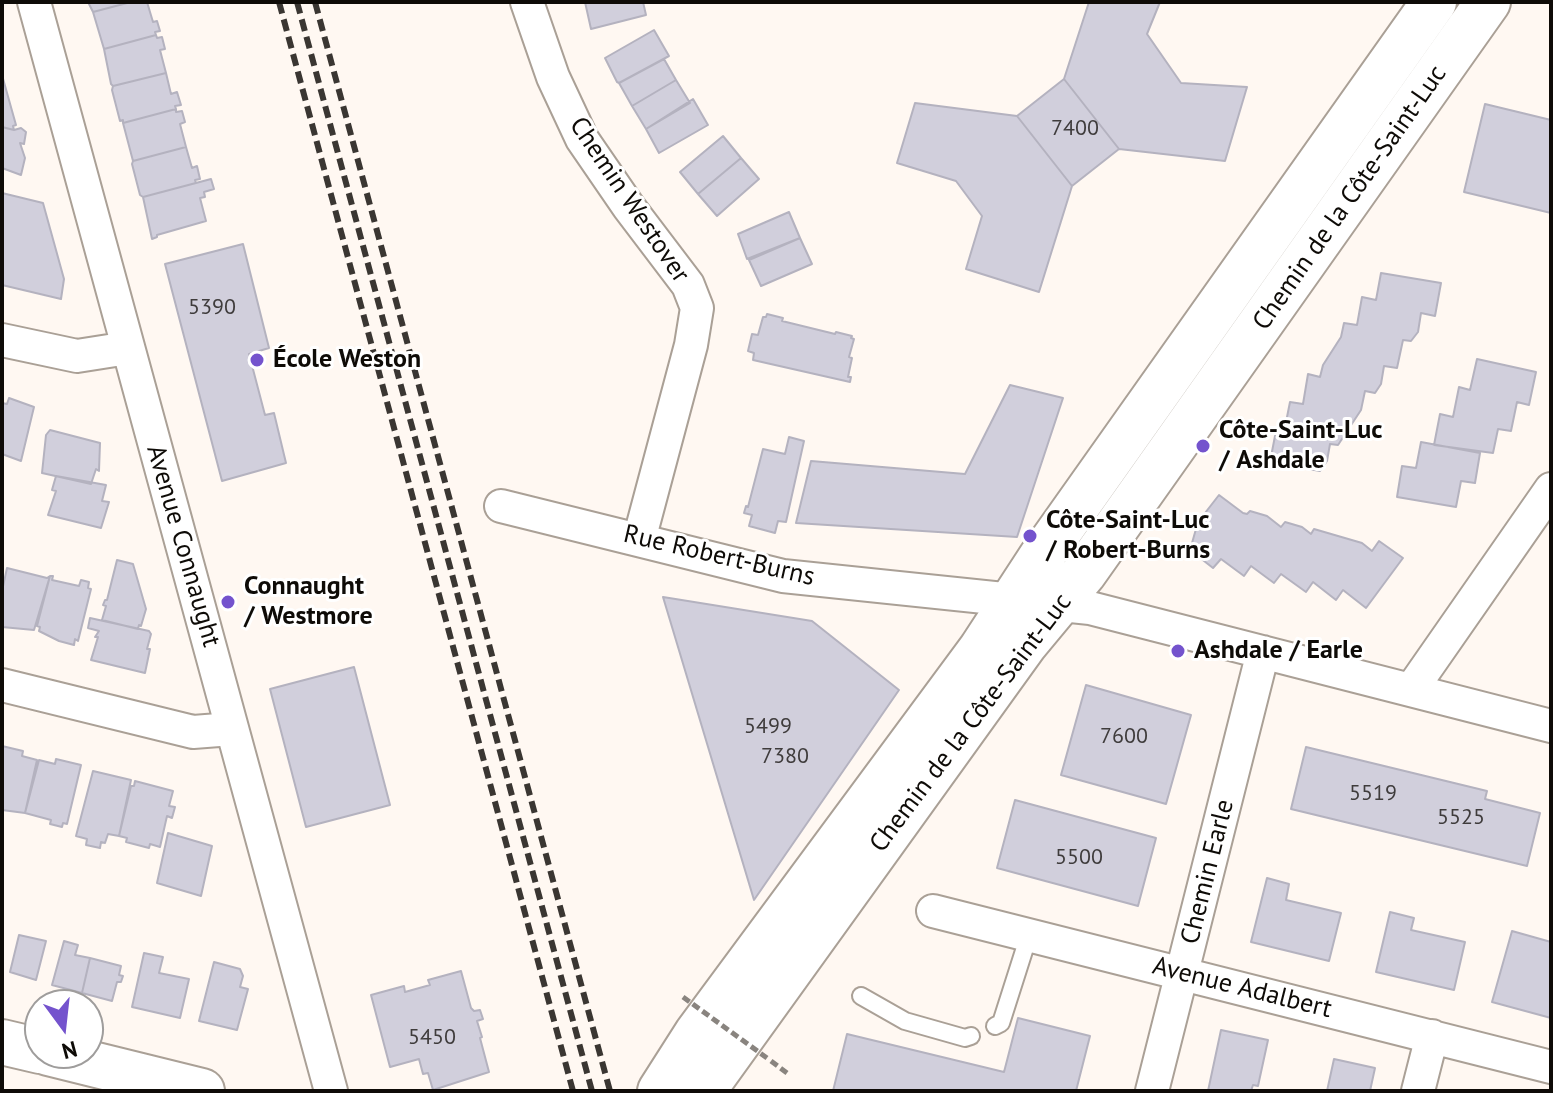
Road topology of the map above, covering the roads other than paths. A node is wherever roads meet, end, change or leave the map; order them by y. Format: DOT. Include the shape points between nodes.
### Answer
graph roads {
  1 [pos="34,2"];
  2 [pos="527,2"];
  3 [pos="1434,2"];
  4 [pos="1488,2"];
  5 [pos="2,340"];
  6 [pos="128,348"];
  7 [pos="1551,489"];
  8 [pos="501,506"];
  9 [pos="639,540"];
  10 [pos="1036,602"];
  11 [pos="1263,652"];
  12 [pos="2,685"];
  13 [pos="1411,690"];
  14 [pos="1551,726"];
  15 [pos="232,729"];
  16 [pos="933,911"];
  17 [pos="1029,935"];
  18 [pos="1183,973"];
  19 [pos="861,996"];
  20 [pos="995,1026"];
  21 [pos="971,1036"];
  22 [pos="1432,1036"];
  23 [pos="2,1042"];
  24 [pos="24,1047"];
  25 [pos="104,1067"];
  26 [pos="1551,1067"];
  27 [pos="202,1091"];
  28 [pos="331,1091"];
  29 [pos="660,1091"];
  30 [pos="703,1091"];
  31 [pos="1152,1091"];
  32 [pos="1418,1091"];
  1 -- 6 [label="street, Avenue Connaught"];
  2 -- 9 [label="street, Chemin Westover" via="582,139 688,285 697,308"];
  3 -- 10 [label="main road, Chemin de la Côte-Saint-Luc" via="1041,557"];
  4 -- 10 [label="main road, Chemin de la Côte-Saint-Luc" via="1084,573"];
  5 -- 6 [label="street" via="77,356"];
  6 -- 15 [label="street, Avenue Connaught"];
  7 -- 13 [label="street"];
  8 -- 9 [label="street, Rue Robert-Burns"];
  9 -- 10 [label="street, Rue Robert-Burns" via="783,576"];
  10 -- 11 [label="street, Rue Robert-Burns" via="1101,610"];
  10 -- 29 [label="main road, Chemin de la Côte-Saint-Luc" via="972,661 697,1033"];
  10 -- 30 [label="main road, Chemin de la Côte-Saint-Luc" via="1025,644"];
  11 -- 13 [label="street, Rue Robert-Burns"];
  11 -- 18 [label="street, Chemin Earle"];
  12 -- 15 [label="street" via="193,732"];
  13 -- 14 [label="street, Rue Robert-Burns"];
  15 -- 28 [label="street, Avenue Connaught"];
  16 -- 17 [label="street, Avenue Adalbert"];
  17 -- 18 [label="street, Avenue Adalbert"];
  17 -- 20 [label="lane" via="1001,1023"];
  18 -- 22 [label="street, Avenue Adalbert"];
  18 -- 31 [label="street, Chemin Earle"];
  19 -- 21 [label="lane" via="905,1021"];
  22 -- 26 [label="street, Avenue Adalbert"];
  22 -- 32 [label="street"];
  23 -- 24 [label="main road"];
  25 -- 27 [label="main road"];
}
